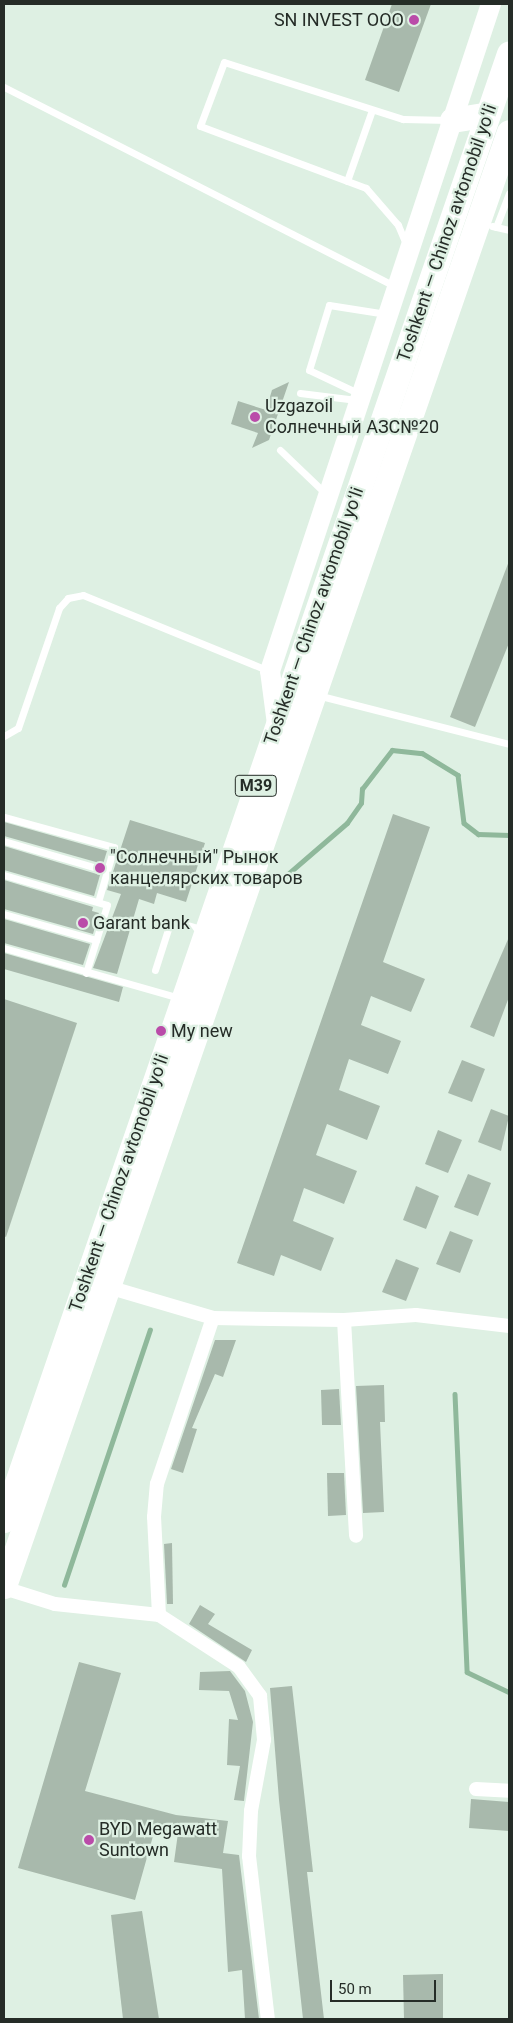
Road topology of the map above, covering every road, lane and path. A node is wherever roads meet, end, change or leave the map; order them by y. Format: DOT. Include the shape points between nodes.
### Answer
graph roads {
  1 [pos="486,5"];
  2 [pos="509,53"];
  3 [pos="4,87"];
  4 [pos="372,110"];
  5 [pos="488,114"];
  6 [pos="452,120"];
  7 [pos="509,132"];
  8 [pos="347,181"];
  9 [pos="509,193"];
  10 [pos="488,225"];
  11 [pos="509,230"];
  12 [pos="408,248"];
  13 [pos="395,286"];
  14 [pos="386,314"];
  15 [pos="372,358"];
  16 [pos="397,375"];
  17 [pos="300,393"];
  18 [pos="359,398"];
  19 [pos="417,398"];
  20 [pos="280,450"];
  21 [pos="326,494"];
  22 [pos="270,671"];
  23 [pos="314,695"];
  24 [pos="277,724"];
  25 [pos="4,736"];
  26 [pos="509,744"];
  27 [pos="4,817"];
  28 [pos="4,841"];
  29 [pos="107,870"];
  30 [pos="4,875"];
  31 [pos="98,902"];
  32 [pos="4,914"];
  33 [pos="206,931"];
  34 [pos="96,940"];
  35 [pos="4,948"];
  36 [pos="155,970"];
  37 [pos="86,973"];
  38 [pos="183,999"];
  39 [pos="108,1286"];
  40 [pos="213,1318"];
  41 [pos="344,1320"];
  42 [pos="509,1326"];
  43 [pos="4,1520"];
  44 [pos="356,1536"];
  45 [pos="4,1587"];
  46 [pos="159,1615"];
  47 [pos="476,1789"];
  48 [pos="509,1791"];
  49 [pos="268,2019"];
  1 -- 6 [label="street, M39"];
  2 -- 5 [label="highway, Toshkent — Chinoz avtomobil yoʻli / M39"];
  3 -- 13 [label="lane"];
  4 -- 6 [label="lane" via="403,120"];
  4 -- 8 [label="lane"];
  4 -- 8 [label="lane" via="224,62 200,126"];
  5 -- 6 [label="highway"];
  5 -- 16 [label="highway, Toshkent — Chinoz avtomobil yoʻli / M39"];
  6 -- 12 [label="street, M39"];
  7 -- 10 [label="highway, Toshkent — Chinoz avtomobil yoʻli / M39"];
  8 -- 12 [label="lane" via="366,188 398,225"];
  9 -- 10 [label="lane"];
  10 -- 11 [label="lane"];
  10 -- 19 [label="highway, Toshkent — Chinoz avtomobil yoʻli / M39"];
  12 -- 13 [label="street, M39"];
  13 -- 14 [label="street, M39"];
  14 -- 15 [label="street, M39"];
  14 -- 18 [label="lane" via="329,305 309,370"];
  15 -- 16 [label="street"];
  15 -- 18 [label="street, M39"];
  16 -- 19 [label="highway"];
  16 -- 24 [label="highway, Toshkent — Chinoz avtomobil yoʻli / M39"];
  17 -- 18 [label="lane"];
  18 -- 21 [label="street, M39"];
  19 -- 23 [label="highway, Toshkent — Chinoz avtomobil yoʻli / M39"];
  20 -- 21 [label="lane"];
  21 -- 22 [label="street, M39"];
  22 -- 24 [label="street, M39"];
  22 -- 25 [label="lane" via="83,595 68,598 59,608 18,728"];
  23 -- 26 [label="lane"];
  23 -- 39 [label="highway, Toshkent — Chinoz avtomobil yoʻli / M39"];
  24 -- 33 [label="highway, Toshkent — Chinoz avtomobil yoʻli / M39"];
  27 -- 29 [label="lane" via="114,847"];
  28 -- 29 [label="lane"];
  29 -- 31 [label="lane"];
  30 -- 31 [label="lane"];
  31 -- 34 [label="lane" via="107,905"];
  32 -- 34 [label="lane"];
  33 -- 36 [label="lane" via="171,920"];
  33 -- 38 [label="highway, Toshkent — Chinoz avtomobil yoʻli / M39"];
  34 -- 37 [label="lane"];
  35 -- 37 [label="lane"];
  37 -- 38 [label="lane"];
  38 -- 43 [label="highway, Toshkent — Chinoz avtomobil yoʻli / M39"];
  39 -- 40 [label="street"];
  39 -- 45 [label="highway, Toshkent — Chinoz avtomobil yoʻli / M39"];
  40 -- 41 [label="street"];
  40 -- 46 [label="street" via="157,1484 154,1517"];
  41 -- 42 [label="street" via="416,1315"];
  41 -- 44 [label="street"];
  45 -- 46 [label="street" via="55,1604"];
  46 -- 49 [label="street" via="239,1667 260,1696 264,1740 251,1811 249,1856"];
  47 -- 48 [label="street"];
}
